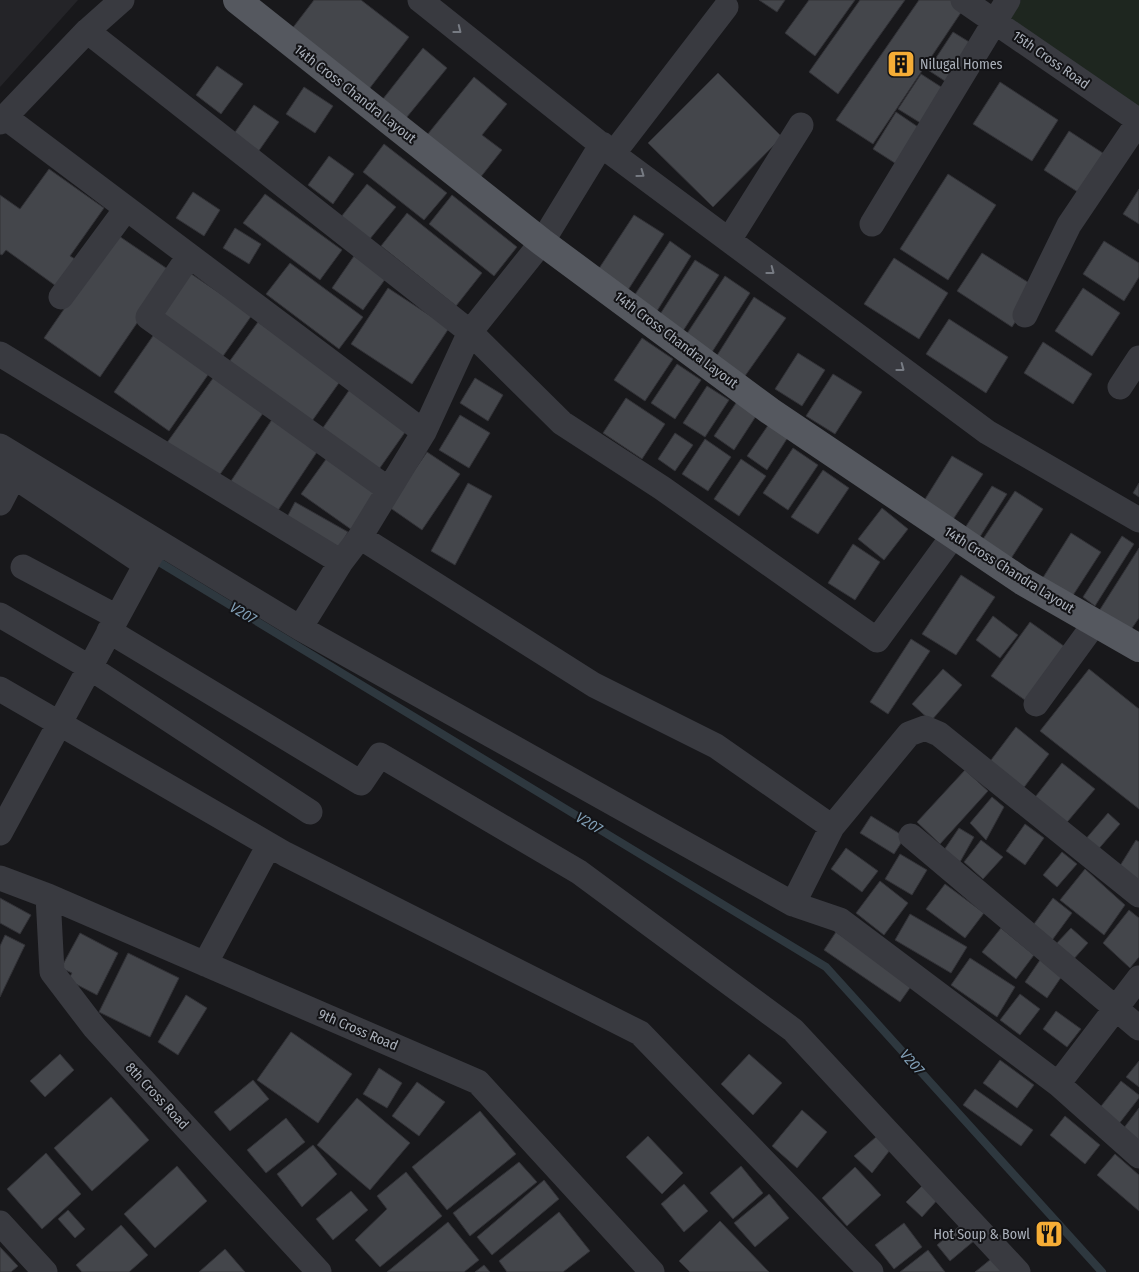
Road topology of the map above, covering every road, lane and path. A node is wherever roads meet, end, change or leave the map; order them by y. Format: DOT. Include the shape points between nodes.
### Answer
graph roads {
  1 [pos="122,0"];
  2 [pos="237,0"];
  3 [pos="420,0"];
  4 [pos="963,0"];
  5 [pos="1008,0"];
  6 [pos="726,7"];
  7 [pos="996,22"];
  8 [pos="87,31"];
  9 [pos="3,120"];
  10 [pos="1139,121"];
  11 [pos="801,124"];
  12 [pos="608,149"];
  13 [pos="126,209"];
  14 [pos="872,224"];
  15 [pos="729,240"];
  16 [pos="542,242"];
  17 [pos="189,256"];
  18 [pos="61,297"];
  19 [pos="1025,315"];
  20 [pos="470,332"];
  21 [pos="0,354"];
  22 [pos="1139,358"];
  23 [pos="1120,387"];
  24 [pos="424,432"];
  25 [pos="0,446"];
  26 [pos="7,472"];
  27 [pos="388,489"];
  28 [pos="0,503"];
  29 [pos="1139,520"];
  30 [pos="953,536"];
  31 [pos="360,537"];
  32 [pos="151,553"];
  33 [pos="341,562"];
  34 [pos="23,567"];
  35 [pos="0,615"];
  36 [pos="1095,623"];
  37 [pos="113,624"];
  38 [pos="300,628"];
  39 [pos="1139,648"];
  40 [pos="89,667"];
  41 [pos="0,689"];
  42 [pos="1036,704"];
  43 [pos="59,724"];
  44 [pos="310,812"];
  45 [pos="832,827"];
  46 [pos="0,833"];
  47 [pos="911,836"];
  48 [pos="269,845"];
  49 [pos="0,878"];
  50 [pos="1139,895"];
  51 [pos="48,896"];
  52 [pos="793,904"];
  53 [pos="206,964"];
  54 [pos="1139,978"];
  55 [pos="1115,1007"];
  56 [pos="1139,1028"];
  57 [pos="1058,1084"];
  58 [pos="1139,1156"];
  59 [pos="0,1223"];
  60 [pos="45,1272"];
  61 [pos="318,1272"];
  62 [pos="652,1272"];
  63 [pos="871,1272"];
  64 [pos="1018,1272"];
  1 -- 8 [label="street"];
  2 -- 16 [label="main road, 14th Cross Chandra Layout"];
  3 -- 12 [label="street, one-way"];
  4 -- 7 [label="street, 15th Cross Road"];
  5 -- 7 [label="street"];
  6 -- 12 [label="street"];
  7 -- 10 [label="street, 15th Cross Road"];
  7 -- 14 [label="street"];
  8 -- 9 [label="street"];
  8 -- 20 [label="street"];
  9 -- 13 [label="street"];
  10 -- 19 [label="street" via="1069,225"];
  11 -- 15 [label="street"];
  12 -- 15 [label="street, one-way"];
  12 -- 16 [label="street"];
  13 -- 17 [label="street"];
  13 -- 18 [label="street"];
  15 -- 29 [label="street, one-way" via="987,432"];
  16 -- 20 [label="street"];
  16 -- 30 [label="main road, 14th Cross Chandra Layout" via="770,411"];
  17 -- 24 [label="street"];
  17 -- 27 [label="street" via="148,317"];
  20 -- 24 [label="street"];
  20 -- 30 [label="street" via="562,423 662,488 877,640"];
  21 -- 33 [label="street"];
  22 -- 23 [label="street"];
  24 -- 27 [label="street"];
  25 -- 32 [label="street"];
  26 -- 28 [label="street"];
  26 -- 32 [label="street"];
  27 -- 31 [label="street"];
  30 -- 36 [label="main road, 14th Cross Chandra Layout"];
  31 -- 33 [label="street"];
  31 -- 45 [label="street" via="594,685 716,746"];
  32 -- 37 [label="street"];
  32 -- 38 [label="street"];
  33 -- 38 [label="street"];
  34 -- 37 [label="street"];
  35 -- 40 [label="street"];
  36 -- 39 [label="main road, 14th Cross Chandra Layout"];
  36 -- 42 [label="street"];
  37 -- 40 [label="street"];
  37 -- 64 [label="street" via="361,783 380,756 579,872 793,1030"];
  38 -- 52 [label="street"];
  40 -- 43 [label="street"];
  40 -- 44 [label="street"];
  41 -- 43 [label="street"];
  43 -- 46 [label="street"];
  43 -- 48 [label="street"];
  45 -- 50 [label="street" via="909,734 925,728 939,734"];
  45 -- 52 [label="street"];
  47 -- 55 [label="street"];
  48 -- 53 [label="street"];
  48 -- 63 [label="street" via="640,1032"];
  49 -- 51 [label="street, 9th Cross Road"];
  51 -- 53 [label="street, 9th Cross Road"];
  51 -- 61 [label="street, 8th Cross Road" via="52,972 94,1027"];
  52 -- 57 [label="street" via="840,920"];
  53 -- 62 [label="street, 9th Cross Road" via="478,1082"];
  54 -- 55 [label="street"];
  55 -- 56 [label="street"];
  55 -- 57 [label="street"];
  57 -- 58 [label="street"];
  59 -- 60 [label="street"];
}
